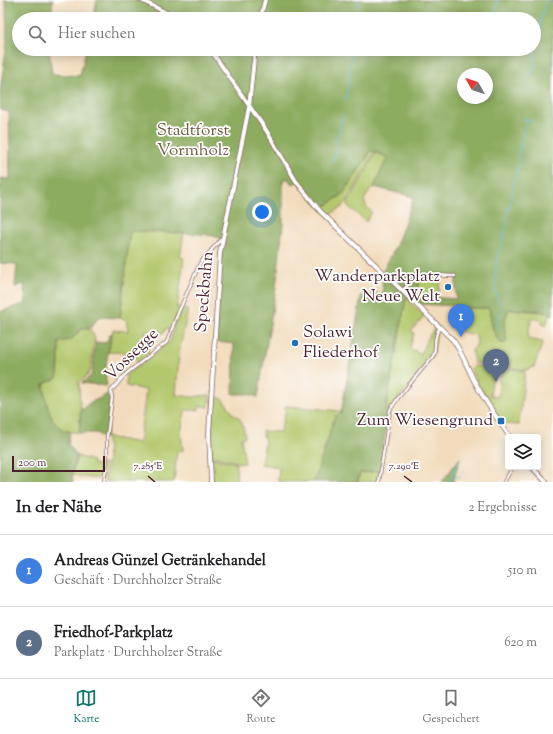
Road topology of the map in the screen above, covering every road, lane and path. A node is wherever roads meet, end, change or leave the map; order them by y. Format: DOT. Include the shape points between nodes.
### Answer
graph roads {
  1 [pos="141,0"];
  2 [pos="265,0"];
  3 [pos="165,12"];
  4 [pos="262,12"];
  5 [pos="215,56"];
  6 [pos="254,56"];
  7 [pos="249,107"];
  8 [pos="224,235"];
  9 [pos="455,276"];
  10 [pos="402,290"];
  11 [pos="439,328"];
  12 [pos="508,434"];
  13 [pos="511,470"];
  14 [pos="535,470"];
  15 [pos="104,482"];
  16 [pos="211,482"];
  17 [pos="379,482"];
  18 [pos="504,482"];
  19 [pos="546,482"];
  1 -- 3 [label="main road"];
  2 -- 4 [label="main road"];
  5 -- 7 [label="main road"];
  6 -- 7 [label="main road, Speckbahn"];
  7 -- 8 [label="main road, Speckbahn"];
  7 -- 10 [label="main road" via="266,130 296,181 320,212"];
  8 -- 15 [label="street, Vossegge" via="200,264 168,342 127,373 111,391"];
  8 -- 16 [label="main road, Speckbahn" via="219,267 209,444"];
  9 -- 10 [label="street" via="427,273"];
  10 -- 11 [label="main road"];
  11 -- 12 [label="main road" via="457,346 485,400"];
  11 -- 17 [label="street" via="433,356 390,410"];
  13 -- 18 [label="street"];
  14 -- 19 [label="main road"];
}
